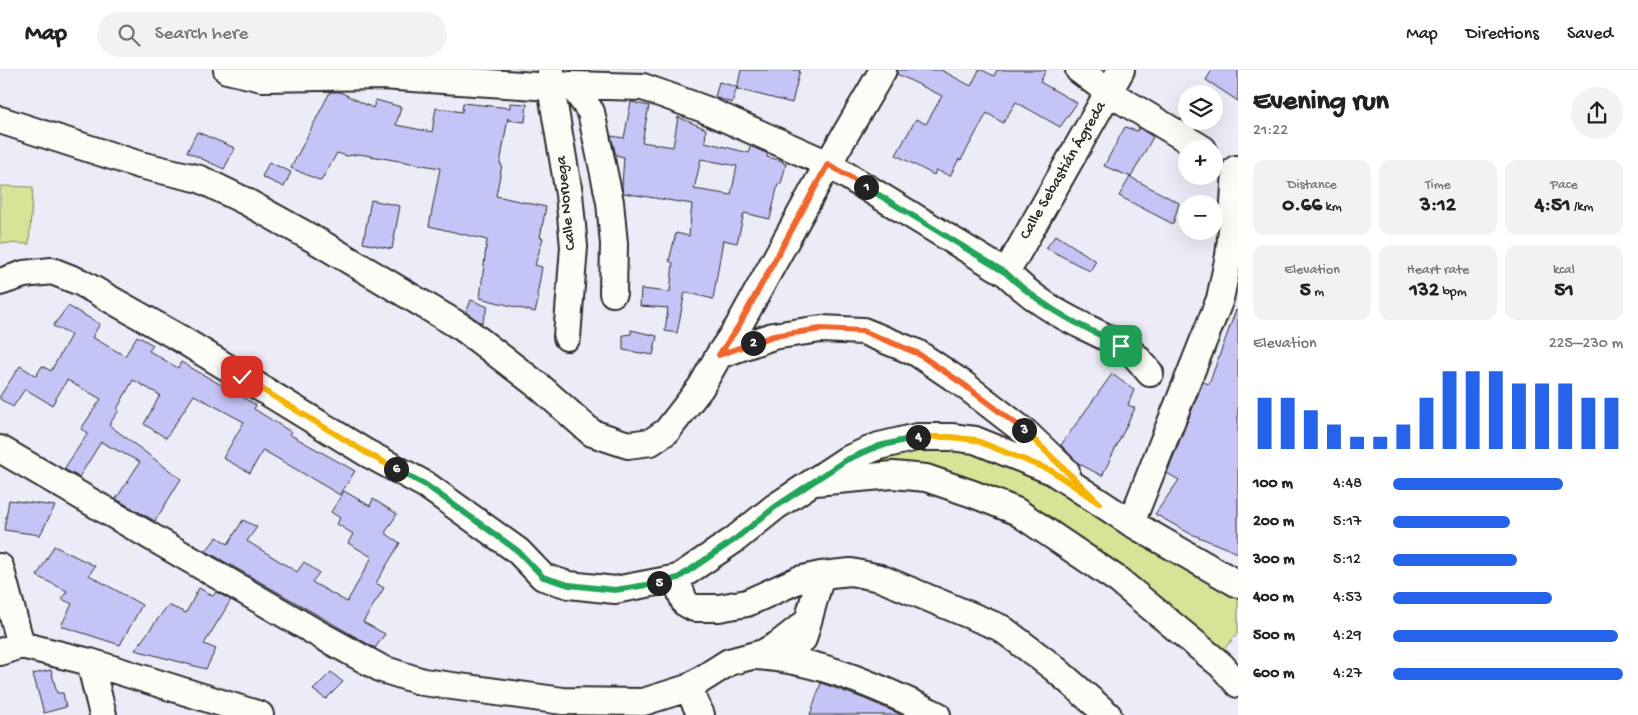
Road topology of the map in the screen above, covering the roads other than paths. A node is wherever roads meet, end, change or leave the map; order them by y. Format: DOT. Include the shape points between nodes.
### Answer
graph roads {
  1 [pos="226,70"];
  2 [pos="883,70"];
  3 [pos="1079,70"];
  4 [pos="1121,70"];
  5 [pos="558,81"];
  6 [pos="1108,92"];
  7 [pos="0,120"];
  8 [pos="1188,140"];
  9 [pos="1223,160"];
  10 [pos="828,164"];
  11 [pos="1237,169"];
  12 [pos="1006,273"];
  13 [pos="0,282"];
  14 [pos="613,293"];
  15 [pos="567,337"];
  16 [pos="719,355"];
  17 [pos="1150,373"];
  18 [pos="0,449"];
  19 [pos="810,483"];
  20 [pos="1099,503"];
  21 [pos="1131,523"];
  22 [pos="0,567"];
  23 [pos="820,574"];
  24 [pos="678,578"];
  25 [pos="1238,584"];
  26 [pos="807,622"];
  27 [pos="11,648"];
  28 [pos="754,656"];
  29 [pos="798,661"];
  30 [pos="90,662"];
  31 [pos="1238,684"];
  32 [pos="688,688"];
  33 [pos="103,715"];
  34 [pos="260,715"];
  35 [pos="701,715"];
  36 [pos="937,715"];
  37 [pos="1108,715"];
  1 -- 5 [label="street" via="262,78 382,76"];
  2 -- 10 [label="street"];
  3 -- 6 [label="street"];
  4 -- 6 [label="street, Calle Sebastián Ágreda"];
  5 -- 10 [label="street" via="644,87 704,109"];
  5 -- 14 [label="street" via="592,112 610,202 614,244"];
  5 -- 15 [label="street, Calle Noruega" via="574,247"];
  6 -- 8 [label="street"];
  6 -- 12 [label="street, Calle Sebastián Ágreda"];
  7 -- 16 [label="street" via="140,165 200,179 245,201 463,328 540,387 592,433 628,445 651,442 667,431 701,387"];
  9 -- 11 [label="street"];
  10 -- 12 [label="street"];
  10 -- 16 [label="street" via="738,327"];
  11 -- 21 [label="street" via="1229,256 1220,299"];
  12 -- 17 [label="street" via="1019,286 1070,320 1133,354"];
  13 -- 24 [label="street" via="24,274 52,271 80,282 426,485 518,551 543,577 569,585 615,590"];
  16 -- 20 [label="street" via="773,336 821,329 863,331 917,353 963,384 1026,432"];
  18 -- 32 [label="street" via="382,669 424,682 563,701 643,702"];
  19 -- 20 [label="street" via="846,460 879,446 917,437 951,437 975,440 1052,471"];
  19 -- 24 [label="street"];
  19 -- 31 [label="street" via="893,475 926,478 1016,511 1118,580 1221,665"];
  20 -- 21 [label="street"];
  21 -- 25 [label="street"];
  22 -- 27 [label="street"];
  23 -- 24 [label="street" via="798,580 748,603 719,608 694,608 685,603"];
  23 -- 26 [label="street"];
  23 -- 37 [label="street" via="851,572 880,578 1002,628"];
  26 -- 28 [label="street" via="779,644"];
  26 -- 29 [label="street"];
  27 -- 30 [label="street"];
  28 -- 29 [label="street"];
  28 -- 32 [label="street" via="728,662"];
  29 -- 36 [label="street" via="879,688"];
  30 -- 33 [label="street"];
  30 -- 34 [label="street"];
  32 -- 35 [label="street"];
}
